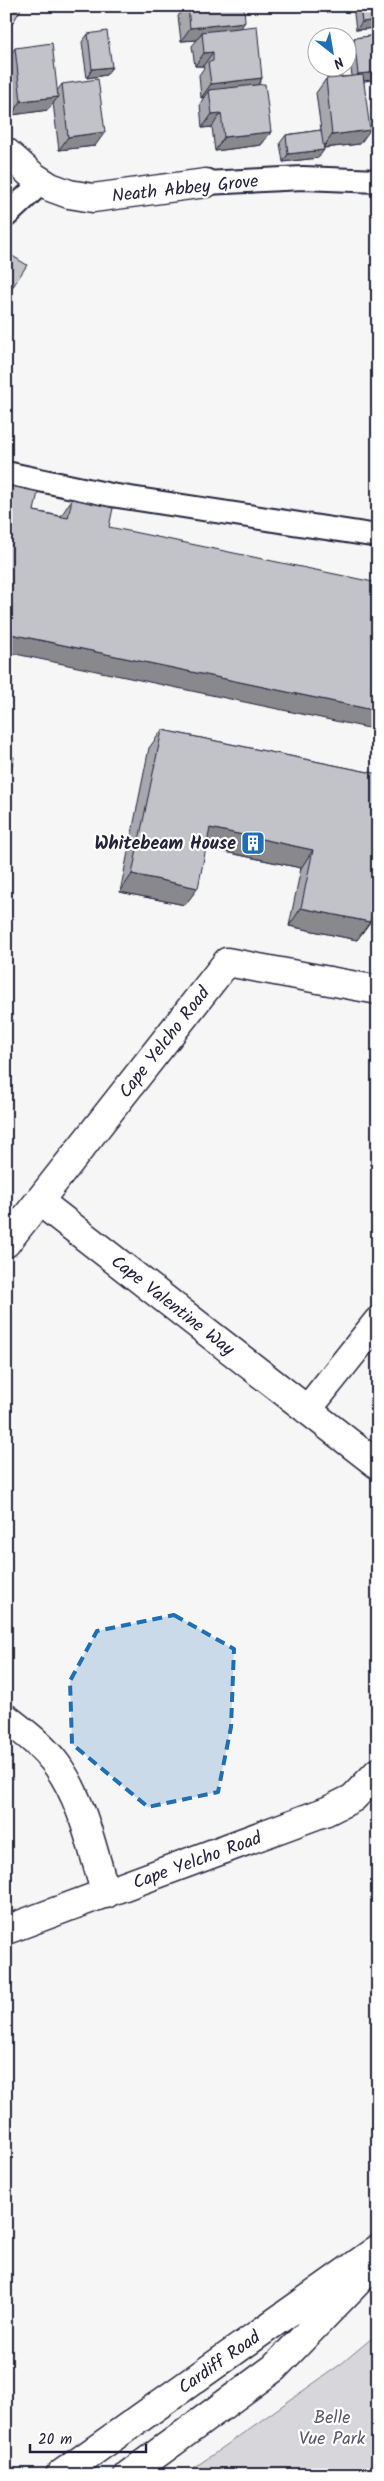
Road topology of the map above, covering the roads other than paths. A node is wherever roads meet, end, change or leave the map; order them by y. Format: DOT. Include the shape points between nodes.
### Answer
graph roads {
  1 [pos="6,152"];
  2 [pos="378,181"];
  3 [pos="42,182"];
  4 [pos="206,183"];
  5 [pos="6,216"];
  6 [pos="6,473"];
  7 [pos="378,536"];
  8 [pos="378,990"];
  9 [pos="39,1201"];
  10 [pos="6,1243"];
  11 [pos="378,1321"];
  12 [pos="307,1410"];
  13 [pos="378,1465"];
  14 [pos="6,1718"];
  15 [pos="378,1772"];
  16 [pos="106,1894"];
  17 [pos="6,1930"];
  18 [pos="378,2249"];
  19 [pos="378,2261"];
  20 [pos="60,2475"];
  21 [pos="128,2475"];
  1 -- 3 [label="street, Neath Abbey Grove"];
  2 -- 4 [label="lane, Neath Abbey Grove" via="303,178"];
  3 -- 4 [label="street, Neath Abbey Grove" via="70,194 93,198"];
  3 -- 5 [label="lane"];
  6 -- 7 [label="lane" via="111,494"];
  8 -- 9 [label="street, Cape Yelcho Road" via="227,962"];
  9 -- 10 [label="street, Cape Yelcho Road"];
  9 -- 12 [label="street, Cape Valentine Way"];
  11 -- 12 [label="street"];
  12 -- 13 [label="street, Cape Valentine Way"];
  14 -- 16 [label="street" via="56,1764 76,1797"];
  15 -- 16 [label="street, Cape Yelcho Road" via="353,1798 327,1811"];
  16 -- 17 [label="street, Cape Yelcho Road"];
  18 -- 20 [label="street, Cardiff Road"];
  19 -- 21 [label="street, Cardiff Road" via="274,2368"];
}
